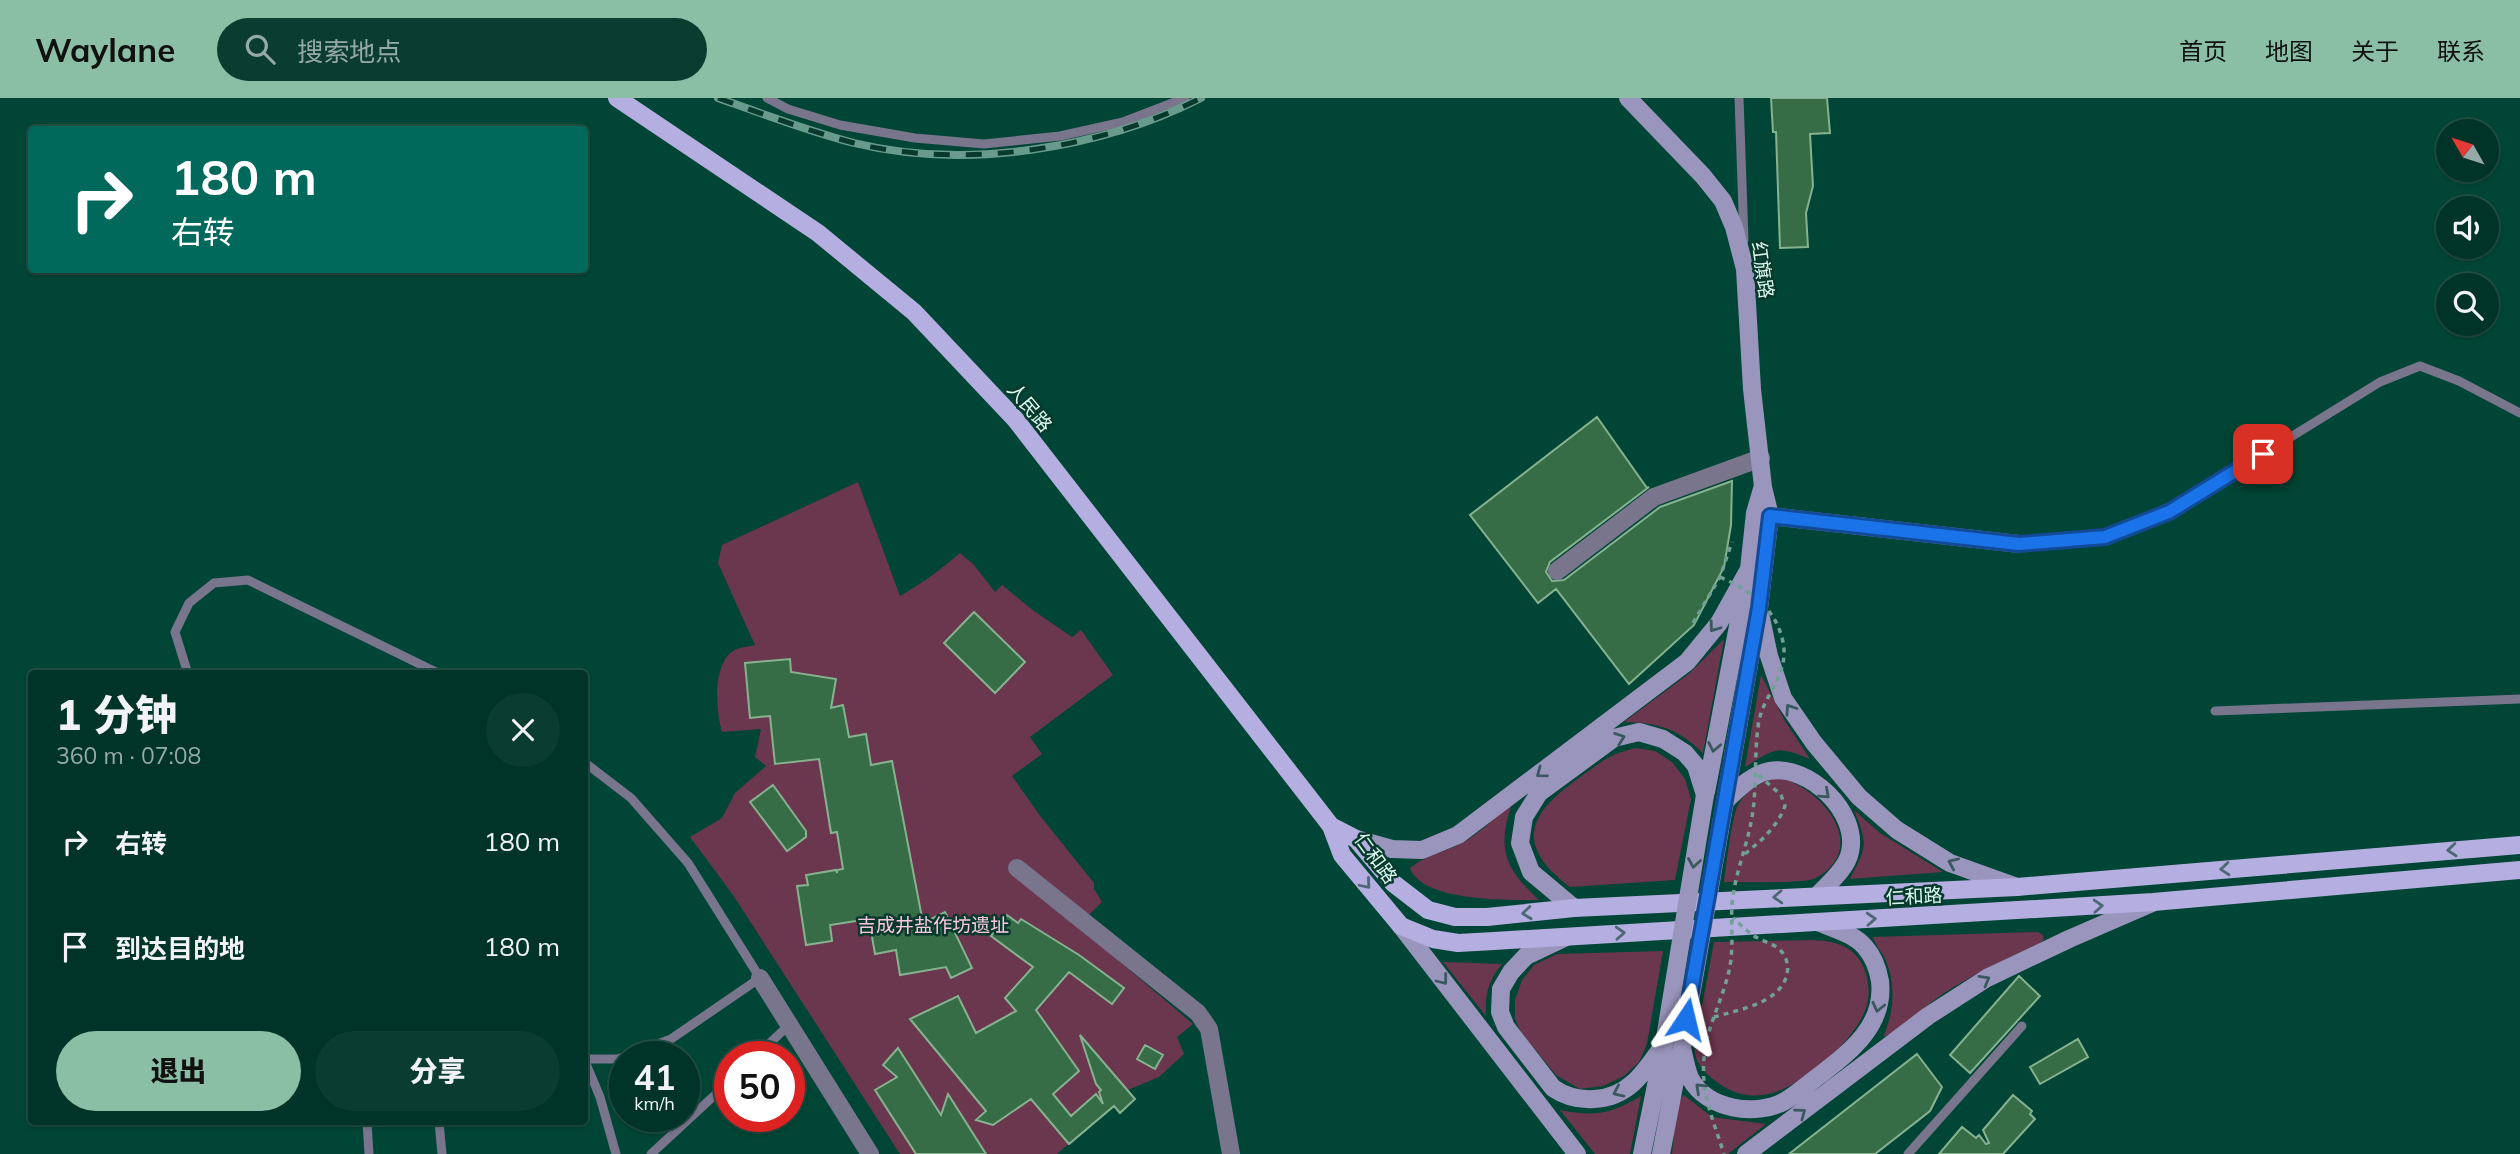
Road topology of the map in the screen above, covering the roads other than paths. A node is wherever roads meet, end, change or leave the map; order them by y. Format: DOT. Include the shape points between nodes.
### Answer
graph roads {
  1 [pos="617,98"];
  2 [pos="767,98"];
  3 [pos="1185,98"];
  4 [pos="1628,98"];
  5 [pos="1739,98"];
  6 [pos="1745,270"];
  7 [pos="2520,413"];
  8 [pos="1761,458"];
  9 [pos="1763,487"];
  10 [pos="1770,516"];
  11 [pos="2019,544"];
  12 [pos="1749,569"];
  13 [pos="1557,571"];
  14 [pos="1759,608"];
  15 [pos="187,670"];
  16 [pos="432,670"];
  17 [pos="2520,699"];
  18 [pos="2216,711"];
  19 [pos="588,765"];
  20 [pos="1705,795"];
  21 [pos="1724,801"];
  22 [pos="1331,826"];
  23 [pos="1356,839"];
  24 [pos="2520,845"];
  25 [pos="1017,868"];
  26 [pos="2520,870"];
  27 [pos="2017,887"];
  28 [pos="1818,895"];
  29 [pos="2153,902"];
  30 [pos="1574,908"];
  31 [pos="1818,922"];
  32 [pos="1401,926"];
  33 [pos="1570,935"];
  34 [pos="760,978"];
  35 [pos="789,1025"];
  36 [pos="2022,1026"];
  37 [pos="772,1041"];
  38 [pos="1673,1046"];
  39 [pos="588,1059"];
  40 [pos="588,1068"];
  41 [pos="714,1096"];
  42 [pos="367,1125"];
  43 [pos="439,1125"];
  44 [pos="369,1154"];
  45 [pos="442,1154"];
  46 [pos="616,1154"];
  47 [pos="651,1154"];
  48 [pos="870,1154"];
  49 [pos="1231,1154"];
  50 [pos="1577,1154"];
  51 [pos="1642,1154"];
  52 [pos="1661,1154"];
  53 [pos="1746,1154"];
  54 [pos="1908,1154"];
  1 -- 22 [label="main road, 人民路" via="818,233 914,312 1015,419"];
  2 -- 3 [label="lane" via="840,125 984,144 1060,136 1123,122"];
  4 -- 6 [label="main road, 红旗路" via="1723,201"];
  5 -- 6 [label="lane"];
  6 -- 8 [label="main road, 红旗路"];
  7 -- 11 [label="lane" via="2420,366 2380,382 2169,512 2105,537"];
  8 -- 9 [label="main road, 红旗路"];
  8 -- 13 [label="street" via="1654,497"];
  9 -- 10 [label="main road"];
  9 -- 12 [label="main road" via="1755,513"];
  10 -- 11 [label="street"];
  10 -- 14 [label="main road"];
  12 -- 20 [label="main road, one-way"];
  12 -- 23 [label="main road, one-way" via="1719,623 1687,662 1458,835 1422,850 1392,849"];
  14 -- 21 [label="main road"];
  27 -- 14 [label="main road, one-way" via="1950,863 1897,830 1859,797 1783,698"];
  15 -- 16 [label="lane" via="175,632 189,603 214,583 248,580"];
  17 -- 18 [label="lane"];
  19 -- 34 [label="lane" via="631,798 688,863"];
  30 -- 20 [label="main road, one-way" via="1531,872 1520,844 1524,817 1539,793 1614,738 1639,732 1663,739 1685,753 1696,765"];
  20 -- 38 [label="main road, one-way, bridge"];
  21 -- 28 [label="main road, one-way" via="1745,782 1767,771 1786,770 1803,776 1838,805 1852,837 1850,855"];
  21 -- 38 [label="main road, bridge"];
  22 -- 23 [label="main road, 仁和路"];
  22 -- 32 [label="main road, 仁和路, one-way" via="1342,855"];
  30 -- 23 [label="main road, 仁和路, one-way" via="1487,918 1428,910 1393,883"];
  24 -- 27 [label="main road, 仁和路, one-way"];
  25 -- 49 [label="street" via="1198,1013 1209,1029"];
  26 -- 29 [label="main road, 仁和路"];
  27 -- 28 [label="main road, 仁和路"];
  28 -- 30 [label="main road, 仁和路, one-way"];
  31 -- 29 [label="main road, 仁和路, one-way"];
  53 -- 29 [label="main road, one-way" via="1928,1016 1987,978"];
  33 -- 31 [label="main road, 仁和路, one-way"];
  31 -- 38 [label="main road, one-way" via="1865,946 1879,975 1880,1006 1874,1022 1841,1059 1785,1101 1765,1109 1746,1109 1730,1107 1701,1090"];
  32 -- 33 [label="main road, 仁和路" via="1458,943"];
  32 -- 50 [label="main road, one-way"];
  38 -- 33 [label="main road, one-way" via="1622,1093 1582,1099 1553,1088 1506,1027 1500,1012 1501,989 1526,956"];
  34 -- 35 [label="street"];
  34 -- 39 [label="lane" via="671,1039 618,1059"];
  35 -- 37 [label="lane"];
  35 -- 48 [label="street"];
  36 -- 54 [label="lane"];
  38 -- 51 [label="main road"];
  38 -- 52 [label="main road"];
  40 -- 46 [label="lane"];
  41 -- 47 [label="lane"];
  42 -- 44 [label="lane"];
  43 -- 45 [label="lane"];
}
